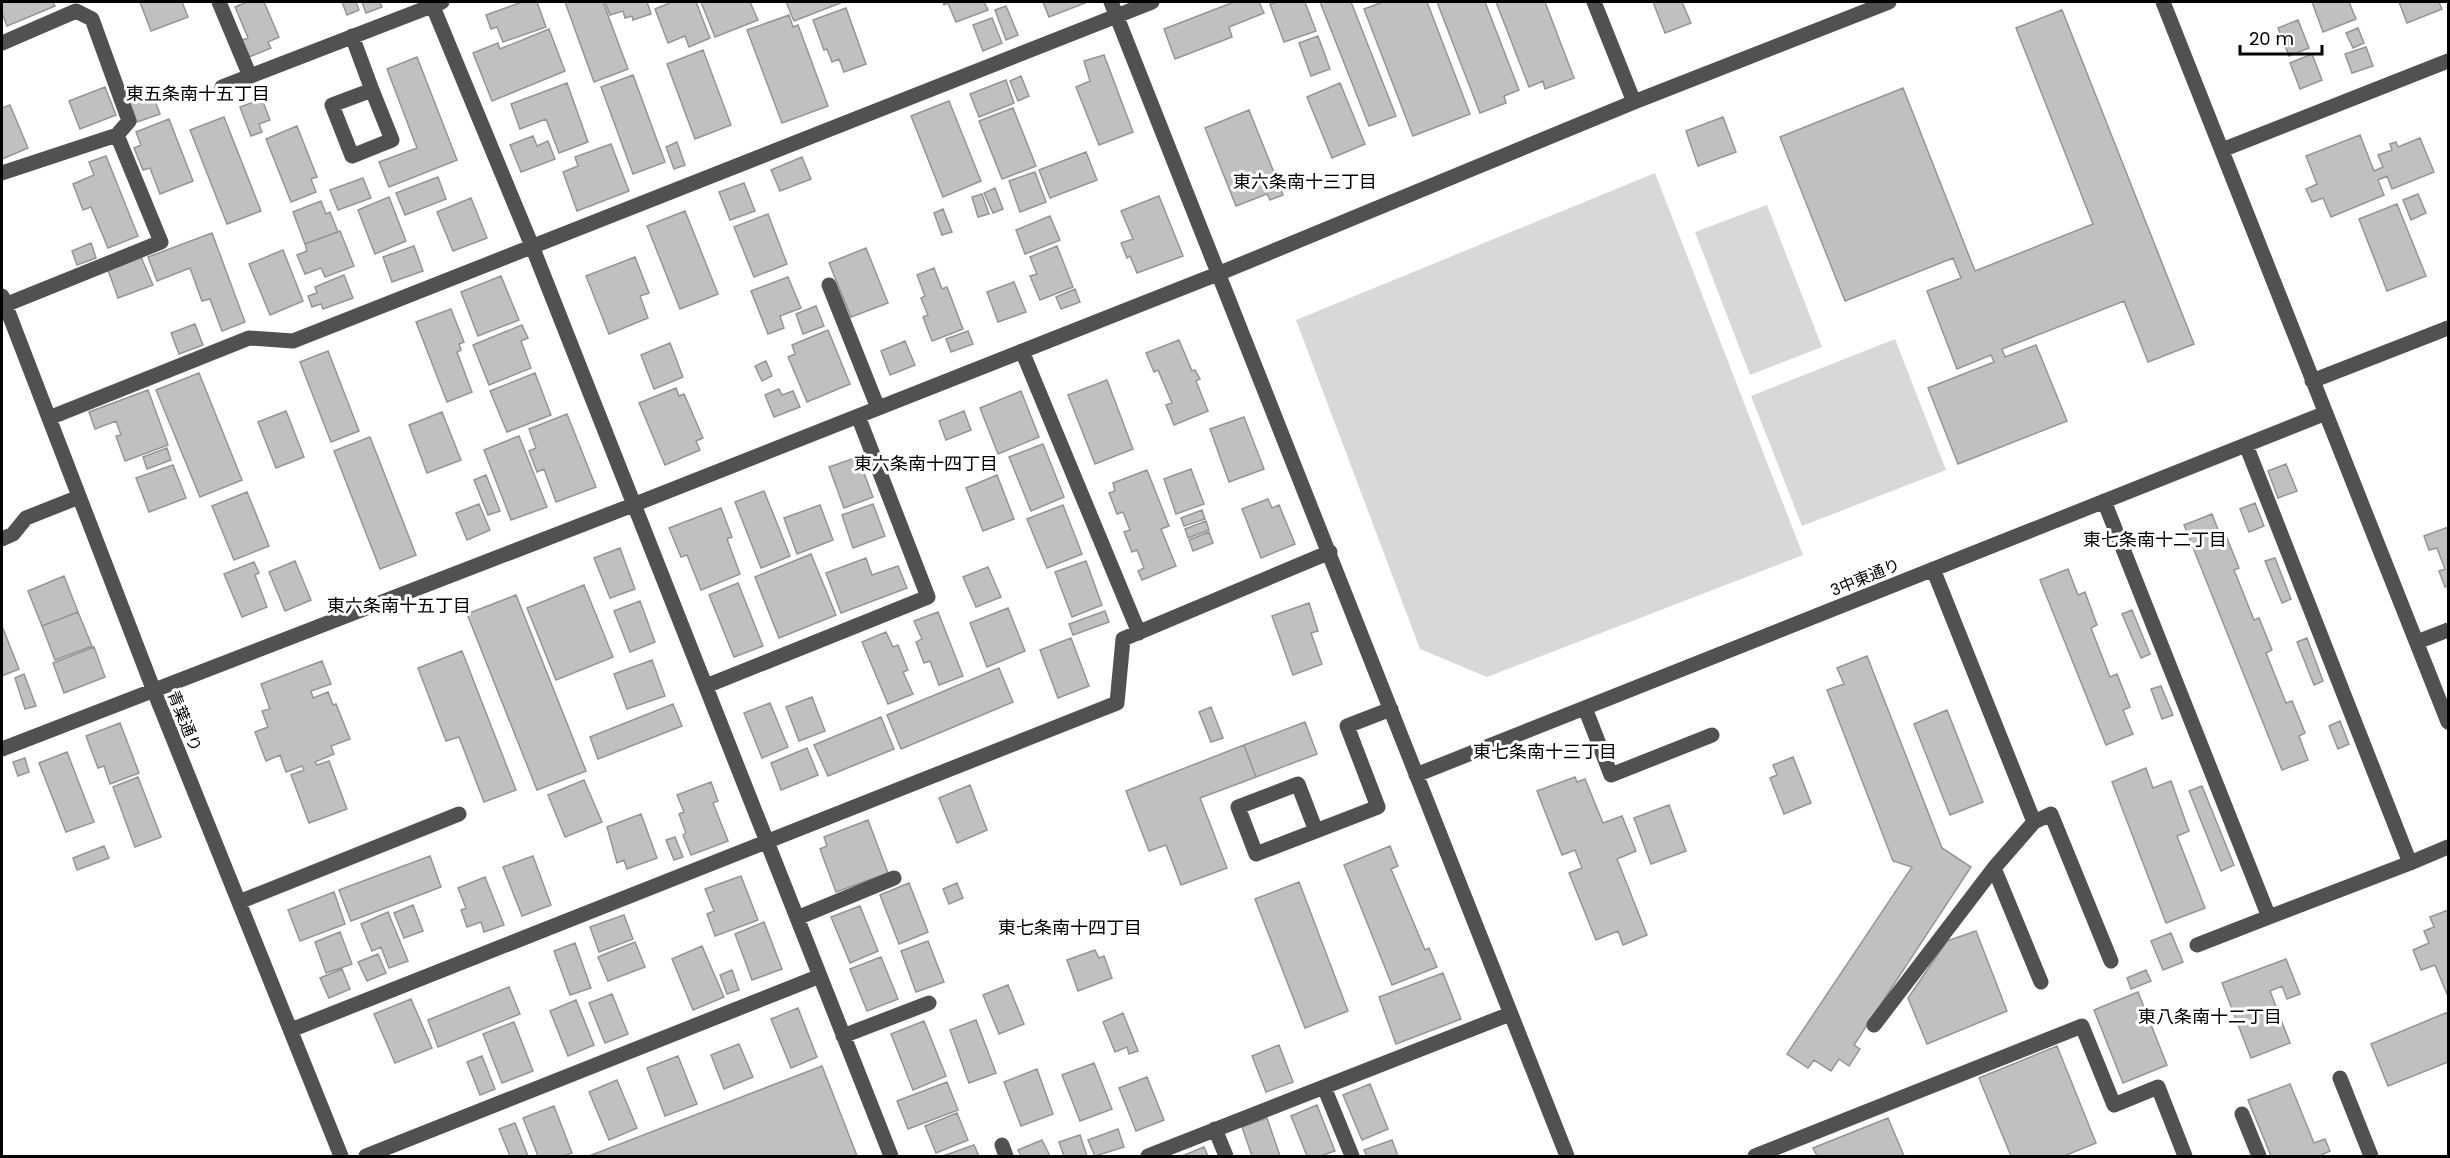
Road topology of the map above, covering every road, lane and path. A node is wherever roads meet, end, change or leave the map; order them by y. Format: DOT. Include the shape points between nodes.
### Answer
graph roads {
  1 [pos="219,2"];
  2 [pos="1152,2"];
  3 [pos="1594,2"];
  4 [pos="1889,2"];
  5 [pos="2163,2"];
  6 [pos="435,3"];
  7 [pos="1114,8"];
  8 [pos="352,36"];
  9 [pos="2,43"];
  10 [pos="2448,61"];
  11 [pos="250,76"];
  12 [pos="222,87"];
  13 [pos="372,90"];
  14 [pos="1634,102"];
  15 [pos="117,135"];
  16 [pos="2222,150"];
  17 [pos="2,173"];
  18 [pos="532,246"];
  19 [pos="1220,273"];
  20 [pos="830,285"];
  21 [pos="3,301"];
  22 [pos="2448,328"];
  23 [pos="8,332"];
  24 [pos="1022,351"];
  25 [pos="2312,381"];
  26 [pos="878,408"];
  27 [pos="2326,413"];
  28 [pos="858,416"];
  29 [pos="49,418"];
  30 [pos="2246,445"];
  31 [pos="79,497"];
  32 [pos="2104,501"];
  33 [pos="633,505"];
  34 [pos="2,538"];
  35 [pos="1330,552"];
  36 [pos="1933,569"];
  37 [pos="2448,630"];
  38 [pos="1139,633"];
  39 [pos="2417,642"];
  40 [pos="706,687"];
  41 [pos="154,691"];
  42 [pos="1585,708"];
  43 [pos="1391,709"];
  44 [pos="2448,722"];
  45 [pos="1712,735"];
  46 [pos="2,749"];
  47 [pos="1416,775"];
  48 [pos="459,814"];
  49 [pos="2034,822"];
  50 [pos="1316,831"];
  51 [pos="768,842"];
  52 [pos="2448,848"];
  53 [pos="2410,863"];
  54 [pos="1994,868"];
  55 [pos="894,878"];
  56 [pos="239,902"];
  57 [pos="2269,917"];
  58 [pos="797,918"];
  59 [pos="2197,945"];
  60 [pos="2110,960"];
  61 [pos="820,976"];
  62 [pos="2041,982"];
  63 [pos="929,1003"];
  64 [pos="1510,1014"];
  65 [pos="1874,1025"];
  66 [pos="291,1030"];
  67 [pos="843,1036"];
  68 [pos="2340,1078"];
  69 [pos="1324,1087"];
  70 [pos="2242,1114"];
  71 [pos="1215,1130"];
  72 [pos="341,1156"];
  73 [pos="366,1156"];
  74 [pos="891,1156"];
  75 [pos="1148,1156"];
  76 [pos="1226,1156"];
  77 [pos="1352,1156"];
  78 [pos="1566,1156"];
  79 [pos="1755,1156"];
  80 [pos="2186,1156"];
  81 [pos="2259,1156"];
  82 [pos="2371,1156"];
  1 -- 11 [label="street"];
  2 -- 7 [label="street"];
  3 -- 14 [label="street"];
  4 -- 14 [label="street"];
  5 -- 16 [label="street"];
  6 -- 8 [label="street"];
  6 -- 18 [label="street"];
  7 -- 18 [label="street"];
  7 -- 19 [label="street"];
  8 -- 11 [label="street"];
  8 -- 13 [label="street"];
  9 -- 15 [label="street" via="76,11 92,19 129,121"];
  10 -- 16 [label="street"];
  11 -- 12 [label="street"];
  13 -- 13 [label="street" via="392,140 352,156 332,105"];
  14 -- 19 [label="street"];
  15 -- 17 [label="street"];
  15 -- 21 [label="street" via="161,243"];
  16 -- 25 [label="street"];
  18 -- 29 [label="street" via="293,340 249,338"];
  18 -- 33 [label="street"];
  19 -- 24 [label="street"];
  19 -- 35 [label="street"];
  20 -- 26 [label="street"];
  21 -- 23 [label="street, 青葉通り"];
  22 -- 25 [label="street"];
  23 -- 29 [label="street, 青葉通り"];
  24 -- 26 [label="street"];
  24 -- 38 [label="street"];
  25 -- 27 [label="street"];
  26 -- 28 [label="street"];
  27 -- 30 [label="street, 3中東通り"];
  27 -- 39 [label="street"];
  28 -- 33 [label="street"];
  28 -- 40 [label="street" via="928,597"];
  29 -- 31 [label="street, 青葉通り"];
  30 -- 32 [label="street, 3中東通り"];
  30 -- 53 [label="street"];
  31 -- 34 [label="street" via="26,518 13,534"];
  31 -- 41 [label="street, 青葉通り"];
  32 -- 36 [label="street, 3中東通り"];
  32 -- 57 [label="street"];
  33 -- 40 [label="street"];
  33 -- 41 [label="street"];
  35 -- 38 [label="street"];
  35 -- 43 [label="street"];
  36 -- 42 [label="street, 3中東通り"];
  36 -- 49 [label="street"];
  37 -- 39 [label="street"];
  38 -- 51 [label="street" via="1123,639 1117,703"];
  39 -- 44 [label="street"];
  40 -- 51 [label="street"];
  41 -- 46 [label="street"];
  41 -- 56 [label="street, 青葉通り"];
  42 -- 45 [label="street" via="1611,775"];
  42 -- 47 [label="street, 3中東通り"];
  43 -- 47 [label="street"];
  43 -- 50 [label="street" via="1347,726 1378,807"];
  47 -- 64 [label="street"];
  48 -- 56 [label="street"];
  49 -- 54 [label="street"];
  49 -- 60 [label="street" via="2051,814"];
  50 -- 50 [label="street" via="1256,854 1238,807 1298,784"];
  51 -- 58 [label="street"];
  51 -- 66 [label="street"];
  52 -- 53 [label="street"];
  53 -- 57 [label="street"];
  54 -- 62 [label="street"];
  54 -- 65 [label="street"];
  55 -- 58 [label="street"];
  56 -- 66 [label="street, 青葉通り"];
  57 -- 59 [label="street"];
  58 -- 61 [label="street"];
  61 -- 67 [label="street"];
  61 -- 73 [label="street"];
  63 -- 67 [label="street"];
  64 -- 69 [label="street"];
  64 -- 78 [label="street"];
  66 -- 72 [label="street, 青葉通り"];
  67 -- 74 [label="street"];
  68 -- 82 [label="street"];
  69 -- 71 [label="street"];
  69 -- 77 [label="street"];
  70 -- 81 [label="street"];
  71 -- 75 [label="street"];
  71 -- 76 [label="street"];
  79 -- 80 [label="street" via="2082,1026 2114,1105 2158,1087"];
}
